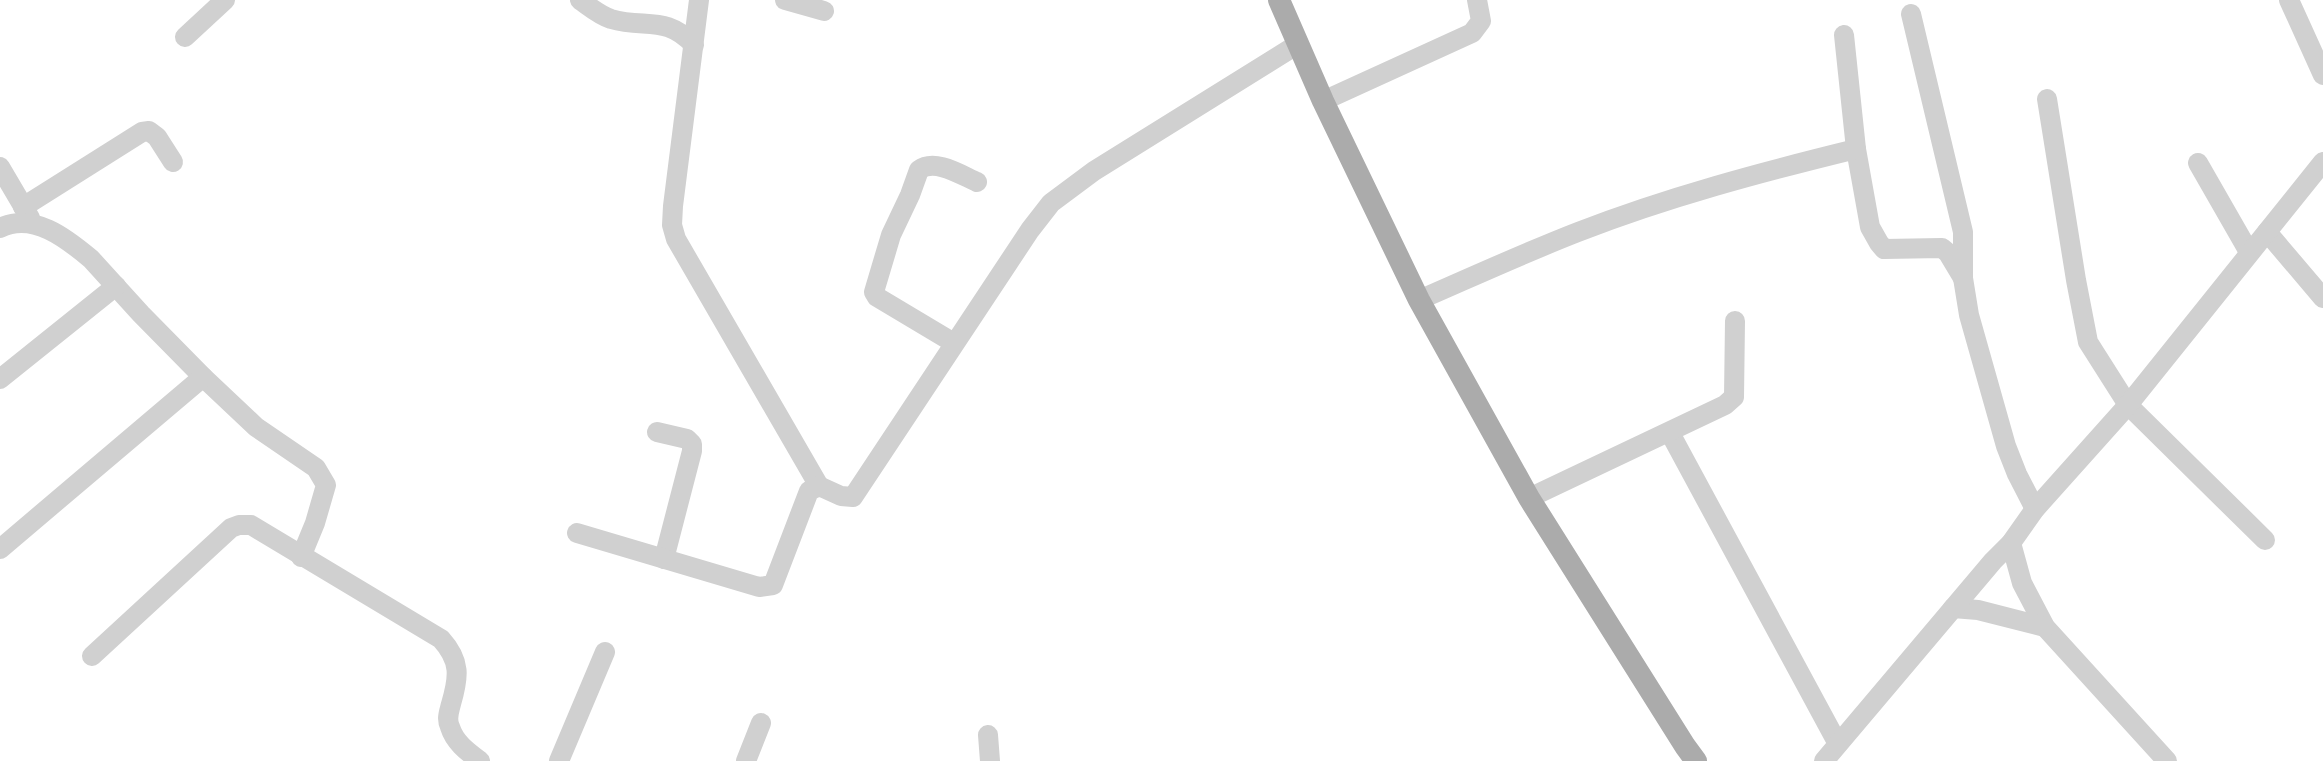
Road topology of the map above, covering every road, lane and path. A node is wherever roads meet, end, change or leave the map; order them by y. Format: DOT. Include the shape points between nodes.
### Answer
graph roads {
  1 [pos="225,0"];
  2 [pos="580,0"];
  3 [pos="699,0"];
  4 [pos="785,0"];
  5 [pos="1279,0"];
  6 [pos="1477,0"];
  7 [pos="2288,0"];
  8 [pos="824,11"];
  9 [pos="1911,14"];
  10 [pos="1844,35"];
  11 [pos="185,37"];
  12 [pos="1298,44"];
  13 [pos="694,46"];
  14 [pos="2323,74"];
  15 [pos="2047,99"];
  16 [pos="1323,101"];
  17 [pos="1856,150"];
  18 [pos="173,162"];
  19 [pos="2323,162"];
  20 [pos="2198,163"];
  21 [pos="0,167"];
  22 [pos="977,182"];
  23 [pos="28,215"];
  24 [pos="0,228"];
  25 [pos="2267,232"];
  26 [pos="2249,252"];
  27 [pos="1964,278"];
  28 [pos="116,286"];
  29 [pos="2323,298"];
  30 [pos="1419,300"];
  31 [pos="1735,321"];
  32 [pos="954,344"];
  33 [pos="203,376"];
  34 [pos="0,379"];
  35 [pos="2128,405"];
  36 [pos="657,432"];
  37 [pos="1670,433"];
  38 [pos="819,486"];
  39 [pos="1529,498"];
  40 [pos="2035,510"];
  41 [pos="577,533"];
  42 [pos="2265,540"];
  43 [pos="2011,543"];
  44 [pos="0,549"];
  45 [pos="301,556"];
  46 [pos="664,559"];
  47 [pos="1953,608"];
  48 [pos="2045,627"];
  49 [pos="606,652"];
  50 [pos="92,656"];
  51 [pos="761,724"];
  52 [pos="988,735"];
  53 [pos="1838,744"];
  54 [pos="480,761"];
  55 [pos="559,761"];
  56 [pos="746,761"];
  57 [pos="990,761"];
  58 [pos="1696,761"];
  59 [pos="1824,761"];
  60 [pos="2167,761"];
  1 -- 11 [label="street"];
  2 -- 13 [label="street" via="611,19 667,26 682,33"];
  3 -- 13 [label="street"];
  4 -- 8 [label="street"];
  5 -- 12 [label="main road"];
  6 -- 16 [label="street" via="1481,21 1472,33"];
  7 -- 14 [label="street"];
  9 -- 27 [label="street" via="1963,232"];
  10 -- 17 [label="street"];
  12 -- 16 [label="main road"];
  12 -- 32 [label="street" via="1094,171 1051,203"];
  13 -- 38 [label="street" via="672,224 676,238"];
  15 -- 35 [label="street" via="2084,330 2095,355"];
  16 -- 30 [label="main road"];
  17 -- 27 [label="street" via="1870,227 1884,249 1942,248"];
  17 -- 30 [label="street" via="1753,174 1578,232"];
  18 -- 23 [label="street" via="157,137 149,131 142,132"];
  19 -- 25 [label="street"];
  20 -- 26 [label="street"];
  21 -- 23 [label="street"];
  22 -- 32 [label="street" via="938,166 929,165 919,170 891,235 874,292 877,297"];
  23 -- 24 [label="street" via="19,222"];
  23 -- 28 [label="street" via="75,245"];
  25 -- 26 [label="street"];
  25 -- 29 [label="street"];
  26 -- 35 [label="street"];
  27 -- 40 [label="street" via="1969,314 2006,446"];
  28 -- 33 [label="street"];
  28 -- 34 [label="street"];
  30 -- 39 [label="main road"];
  31 -- 37 [label="street" via="1734,397 1725,406"];
  32 -- 38 [label="street" via="853,497 841,496"];
  33 -- 44 [label="street"];
  33 -- 45 [label="street" via="256,427 316,468 323,477 326,485 315,523"];
  35 -- 40 [label="street"];
  35 -- 42 [label="street"];
  36 -- 46 [label="street" via="687,439 692,444"];
  37 -- 39 [label="street"];
  37 -- 53 [label="street"];
  38 -- 46 [label="street" via="809,491 773,584 759,587"];
  39 -- 58 [label="main road"];
  40 -- 43 [label="street"];
  41 -- 46 [label="street"];
  43 -- 47 [label="street"];
  43 -- 48 [label="street" via="2022,583"];
  45 -- 50 [label="street" via="251,525 231,528"];
  45 -- 54 [label="street" via="441,639 450,649 457,669 457,682 448,716 449,727 463,748"];
  47 -- 48 [label="street" via="1985,611"];
  47 -- 53 [label="street"];
  48 -- 60 [label="street"];
  49 -- 55 [label="street"];
  51 -- 56 [label="street"];
  52 -- 57 [label="street"];
  53 -- 59 [label="street"];
}
